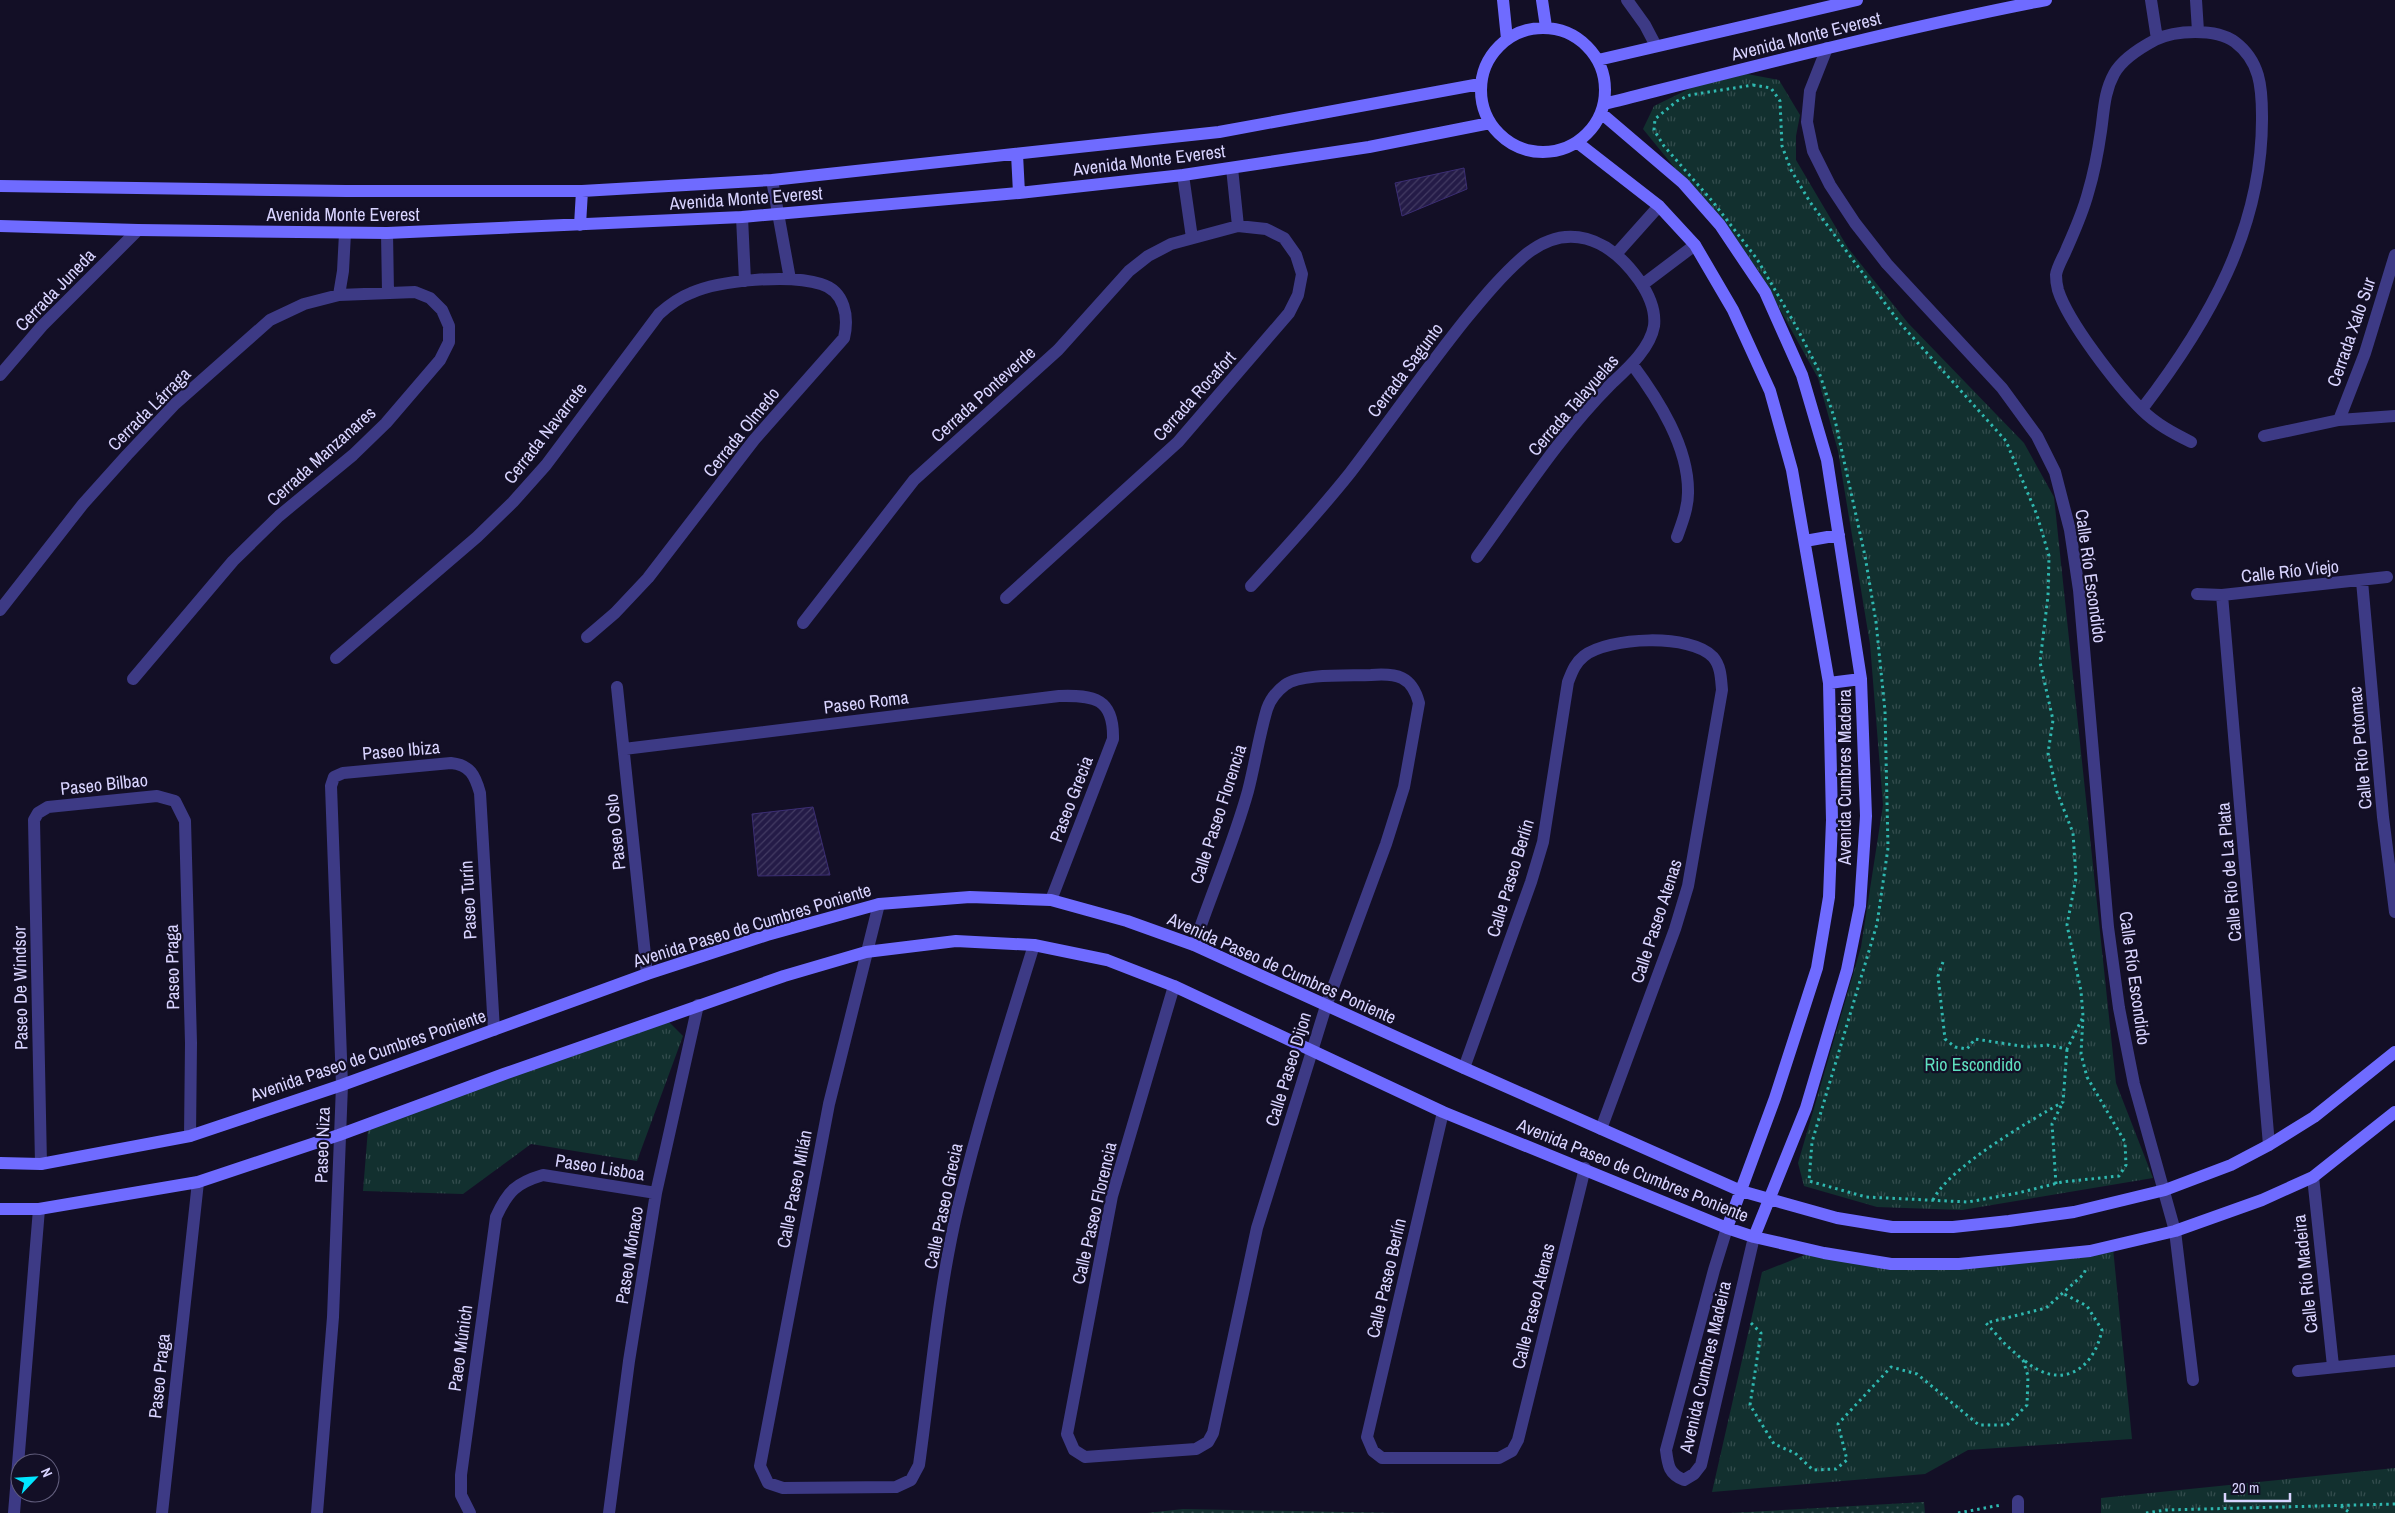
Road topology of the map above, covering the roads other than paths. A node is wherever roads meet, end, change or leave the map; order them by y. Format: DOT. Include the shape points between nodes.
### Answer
graph roads {
  1 [pos="1503,0"];
  2 [pos="1542,0"];
  3 [pos="1627,0"];
  4 [pos="1857,0"];
  5 [pos="2046,0"];
  6 [pos="2151,0"];
  7 [pos="2196,0"];
  8 [pos="1546,27"];
  9 [pos="2198,31"];
  10 [pos="1507,38"];
  11 [pos="2157,39"];
  12 [pos="1656,46"];
  13 [pos="1828,48"];
  14 [pos="1598,60"];
  15 [pos="1480,84"];
  16 [pos="1603,108"];
  17 [pos="1490,123"];
  18 [pos="1578,143"];
  19 [pos="1017,154"];
  20 [pos="1232,168"];
  21 [pos="1183,175"];
  22 [pos="772,180"];
  23 [pos="0,186"];
  24 [pos="582,191"];
  25 [pos="1019,193"];
  26 [pos="1659,206"];
  27 [pos="778,214"];
  28 [pos="742,217"];
  29 [pos="580,225"];
  30 [pos="0,226"];
  31 [pos="1238,226"];
  32 [pos="138,230"];
  33 [pos="1217,231"];
  34 [pos="345,233"];
  35 [pos="386,233"];
  36 [pos="1192,238"];
  37 [pos="1695,245"];
  38 [pos="1617,253"];
  39 [pos="2395,255"];
  40 [pos="1631,268"];
  41 [pos="768,280"];
  42 [pos="790,280"];
  43 [pos="745,281"];
  44 [pos="1642,285"];
  45 [pos="388,292"];
  46 [pos="364,293"];
  47 [pos="339,295"];
  48 [pos="1632,364"];
  49 [pos="0,375"];
  50 [pos="2142,409"];
  51 [pos="2395,416"];
  52 [pos="2339,420"];
  53 [pos="2264,436"];
  54 [pos="2191,442"];
  55 [pos="1839,535"];
  56 [pos="1677,537"];
  57 [pos="1805,542"];
  58 [pos="1477,556"];
  59 [pos="2387,577"];
  60 [pos="2362,581"];
  61 [pos="1251,586"];
  62 [pos="2197,594"];
  63 [pos="2222,595"];
  64 [pos="1006,598"];
  65 [pos="0,610"];
  66 [pos="803,623"];
  67 [pos="587,637"];
  68 [pos="336,658"];
  69 [pos="1714,658"];
  70 [pos="133,679"];
  71 [pos="1861,679"];
  72 [pos="1410,682"];
  73 [pos="1830,683"];
  74 [pos="616,687"];
  75 [pos="1107,709"];
  76 [pos="624,749"];
  77 [pos="470,770"];
  78 [pos="334,778"];
  79 [pos="175,801"];
  80 [pos="38,813"];
  81 [pos="1051,900"];
  82 [pos="879,904"];
  83 [pos="2395,912"];
  84 [pos="1194,944"];
  85 [pos="1034,945"];
  86 [pos="866,952"];
  87 [pos="647,974"];
  88 [pos="1174,986"];
  89 [pos="698,1006"];
  90 [pos="1326,1006"];
  91 [pos="494,1030"];
  92 [pos="1313,1051"];
  93 [pos="2395,1052"];
  94 [pos="1464,1068"];
  95 [pos="342,1085"];
  96 [pos="1443,1112"];
  97 [pos="2395,1112"];
  98 [pos="1601,1128"];
  99 [pos="340,1135"];
  100 [pos="190,1136"];
  101 [pos="2270,1146"];
  102 [pos="0,1163"];
  103 [pos="41,1164"];
  104 [pos="1585,1168"];
  105 [pos="2313,1177"];
  106 [pos="198,1182"];
  107 [pos="512,1189"];
  108 [pos="2165,1190"];
  109 [pos="1742,1191"];
  110 [pos="656,1193"];
  111 [pos="1770,1197"];
  112 [pos="0,1209"];
  113 [pos="39,1209"];
  114 [pos="1727,1228"];
  115 [pos="2175,1232"];
  116 [pos="1754,1237"];
  117 [pos="2395,1361"];
  118 [pos="2333,1366"];
  119 [pos="2298,1371"];
  120 [pos="2193,1380"];
  121 [pos="1208,1442"];
  122 [pos="1512,1451"];
  123 [pos="768,1483"];
  124 [pos="14,1513"];
  125 [pos="162,1513"];
  126 [pos="317,1513"];
  127 [pos="470,1513"];
  128 [pos="609,1513"];
  1 -- 10 [label="street"];
  2 -- 8 [label="street"];
  3 -- 12 [label="street"];
  4 -- 12 [label="street, Avenida Monte Everest"];
  5 -- 13 [label="street, Avenida Monte Everest"];
  6 -- 11 [label="street"];
  7 -- 9 [label="street"];
  8 -- 10 [label="street" via="1526,30"];
  8 -- 14 [label="street" via="1566,32 1585,43"];
  9 -- 11 [label="street"];
  9 -- 50 [label="street" via="2232,40 2247,52 2258,70 2262,98 2262,147 2247,222 2228,274 2200,326"];
  10 -- 15 [label="street" via="1489,58"];
  11 -- 50 [label="street" via="2128,57 2114,72 2106,92 2089,193 2056,274 2058,290 2080,333"];
  12 -- 14 [label="street, Avenida Monte Everest"];
  13 -- 16 [label="street, Avenida Monte Everest"];
  13 -- 108 [label="street, Calle Río Escondido" via="1810,91 1807,122 1813,151 1830,185 1887,264 2002,388 2037,436 2055,472 2070,530 2079,590 2108,927 2119,1008 2134,1084"];
  14 -- 16 [label="street" via="1605,81"];
  15 -- 17 [label="street" via="1482,104"];
  15 -- 19 [label="street, Avenida Monte Everest" via="1219,132"];
  16 -- 18 [label="street"];
  16 -- 55 [label="street, Avenida Cumbres Madeira" via="1683,183 1720,225 1765,292 1802,375 1827,460"];
  17 -- 18 [label="street" via="1506,141 1529,152 1554,152"];
  17 -- 20 [label="street, Avenida Monte Everest" via="1369,147"];
  18 -- 26 [label="street, Avenida Cumbres Madeira"];
  19 -- 22 [label="street, Avenida Monte Everest"];
  19 -- 25 [label="street"];
  20 -- 21 [label="street, Avenida Monte Everest"];
  20 -- 31 [label="street"];
  21 -- 25 [label="street, Avenida Monte Everest"];
  21 -- 36 [label="street"];
  22 -- 24 [label="street, Avenida Monte Everest"];
  22 -- 27 [label="street"];
  23 -- 24 [label="street, Avenida Monte Everest"];
  24 -- 29 [label="street"];
  25 -- 27 [label="street, Avenida Monte Everest"];
  26 -- 37 [label="street, Avenida Cumbres Madeira"];
  26 -- 38 [label="street"];
  27 -- 28 [label="street, Avenida Monte Everest"];
  27 -- 42 [label="street"];
  28 -- 29 [label="street, Avenida Monte Everest"];
  28 -- 43 [label="street"];
  29 -- 35 [label="street, Avenida Monte Everest"];
  30 -- 32 [label="street, Avenida Monte Everest"];
  31 -- 33 [label="street, Cerrada Rocafort"];
  31 -- 64 [label="street, Cerrada Rocafort" via="1266,229 1284,238 1296,255 1302,274 1298,295 1289,313 1178,442"];
  32 -- 34 [label="street, Avenida Monte Everest"];
  32 -- 49 [label="street, Cerrada Juneda" via="42,326"];
  33 -- 36 [label="street, Cerrada Ponteverde"];
  34 -- 35 [label="street, Avenida Monte Everest"];
  34 -- 47 [label="street"];
  35 -- 45 [label="street"];
  36 -- 66 [label="street, Cerrada Ponteverde" via="1148,256 1129,271 1058,350 914,480"];
  37 -- 44 [label="street"];
  37 -- 57 [label="street, Avenida Cumbres Madeira" via="1734,310 1770,391 1792,470"];
  38 -- 40 [label="street, Cerrada Sagunto"];
  38 -- 61 [label="street, Cerrada Sagunto" via="1592,240 1571,236 1546,242 1524,255 1420,376 1350,473"];
  39 -- 52 [label="street, Cerrada Xalo Sur" via="2365,353"];
  40 -- 44 [label="street, Cerrada Talayuelas"];
  41 -- 42 [label="street, Cerrada Olmedo"];
  41 -- 43 [label="street, Cerrada Navarrete"];
  42 -- 67 [label="street, Cerrada Olmedo" via="822,284 836,294 846,310 844,338 754,440 648,578"];
  43 -- 68 [label="street, Cerrada Navarrete" via="692,292 659,314 546,465 513,502"];
  44 -- 48 [label="street, Cerrada Talayuelas" via="1653,307 1654,327"];
  45 -- 46 [label="street, Cerrada Manzanares"];
  45 -- 70 [label="street, Cerrada Manzanares" via="415,292 430,298 442,310 449,326 449,342 440,360 386,423 353,455 279,516 233,561"];
  46 -- 47 [label="street, Cerrada Lárraga"];
  47 -- 65 [label="street, Cerrada Lárraga" via="304,304 270,320 175,404 83,504"];
  48 -- 56 [label="street" via="1670,422 1684,465 1688,492 1686,511"];
  48 -- 58 [label="street, Cerrada Talayuelas" via="1576,423"];
  50 -- 54 [label="street" via="2166,429"];
  51 -- 52 [label="street"];
  52 -- 53 [label="street"];
  55 -- 57 [label="street"];
  55 -- 71 [label="street, Avenida Cumbres Madeira"];
  57 -- 73 [label="street, Avenida Cumbres Madeira"];
  59 -- 60 [label="street, Calle Río Viejo"];
  60 -- 63 [label="street, Calle Río Viejo"];
  60 -- 83 [label="street, Calle Río Potomac" via="2383,817"];
  62 -- 63 [label="street, Calle Río Viejo"];
  63 -- 101 [label="street, Calle Río de La Plata"];
  69 -- 94 [label="street, Calle Paseo Berlín" via="1693,646 1648,640 1598,648 1576,664 1568,682 1543,842"];
  69 -- 98 [label="street, Calle Paseo Atenas" via="1721,673 1722,690 1688,886"];
  71 -- 73 [label="street"];
  71 -- 111 [label="street, Avenida Cumbres Madeira" via="1866,816 1860,906 1847,970 1806,1108"];
  72 -- 84 [label="street, Calle Paseo Florencia" via="1384,674 1302,679 1287,684 1275,694 1267,708 1248,792"];
  72 -- 90 [label="street, Calle Paseo Dijon" via="1419,703 1404,787"];
  73 -- 109 [label="street, Avenida Cumbres Madeira" via="1829,897 1817,968"];
  74 -- 76 [label="street, Paseo Oslo"];
  75 -- 76 [label="street, Paseo Roma" via="1098,700 1059,696"];
  75 -- 81 [label="street, Paseo Grecia" via="1114,725 1113,739"];
  76 -- 87 [label="street, Paseo Oslo"];
  77 -- 78 [label="street, Paseo Ibiza" via="462,764 451,764 343,773"];
  77 -- 91 [label="street, Paseo Turín" via="480,793"];
  78 -- 95 [label="street, Paseo Niza" via="331,786"];
  79 -- 80 [label="street, Paseo Bilbao" via="157,796 48,807"];
  79 -- 100 [label="street, Paseo Praga" via="185,821"];
  80 -- 103 [label="street, Paseo De Windsor" via="34,820"];
  81 -- 82 [label="street, Avenida Paseo de Cumbres Poniente" via="970,898"];
  81 -- 84 [label="street, Avenida Paseo de Cumbres Poniente"];
  82 -- 86 [label="street, Calle Paseo Milán"];
  82 -- 87 [label="street, Avenida Paseo de Cumbres Poniente" via="767,935"];
  84 -- 90 [label="street, Avenida Paseo de Cumbres Poniente"];
  85 -- 86 [label="street, Avenida Paseo de Cumbres Poniente" via="956,941"];
  85 -- 88 [label="street, Avenida Paseo de Cumbres Poniente" via="1107,960"];
  85 -- 123 [label="street, Calle Paseo Grecia" via="984,1109 958,1208 919,1465 912,1480 896,1487 782,1488"];
  86 -- 89 [label="street, Avenida Paseo de Cumbres Poniente"];
  86 -- 123 [label="street, Calle Paseo Milán" via="828,1104 761,1457 760,1466"];
  87 -- 91 [label="street, Avenida Paseo de Cumbres Poniente"];
  88 -- 92 [label="street, Avenida Paseo de Cumbres Poniente"];
  88 -- 121 [label="street, Calle Paseo Florencia" via="1112,1196 1067,1434 1074,1450 1085,1457 1196,1449"];
  89 -- 99 [label="street, Avenida Paseo de Cumbres Poniente"];
  89 -- 110 [label="street, Paseo Mónaco"];
  90 -- 92 [label="street, Calle Paseo Dijon"];
  90 -- 94 [label="street, Avenida Paseo de Cumbres Poniente"];
  91 -- 95 [label="street, Avenida Paseo de Cumbres Poniente"];
  92 -- 96 [label="street, Avenida Paseo de Cumbres Poniente"];
  92 -- 121 [label="street, Calle Paseo Dijon" via="1257,1228 1213,1433"];
  93 -- 101 [label="street, Avenida Paseo de Cumbres Poniente" via="2314,1117"];
  94 -- 98 [label="street, Avenida Paseo de Cumbres Poniente"];
  95 -- 99 [label="street, Paseo Niza"];
  95 -- 100 [label="street, Avenida Paseo de Cumbres Poniente"];
  96 -- 104 [label="street, Avenida Paseo de Cumbres Poniente"];
  96 -- 122 [label="street, Calle Paseo Berlín" via="1367,1437 1373,1451 1382,1458 1499,1458"];
  97 -- 105 [label="street, Avenida Paseo de Cumbres Poniente"];
  98 -- 109 [label="street, Avenida Paseo de Cumbres Poniente"];
  99 -- 106 [label="street, Avenida Paseo de Cumbres Poniente"];
  99 -- 126 [label="street, Paseo Niza" via="332,1317"];
  100 -- 103 [label="street, Avenida Paseo de Cumbres Poniente"];
  101 -- 108 [label="street, Avenida Paseo de Cumbres Poniente" via="2232,1165"];
  102 -- 103 [label="street, Avenida Paseo de Cumbres Poniente"];
  104 -- 114 [label="street, Avenida Paseo de Cumbres Poniente"];
  104 -- 122 [label="street, Calle Paseo Atenas" via="1518,1440"];
  105 -- 115 [label="street, Avenida Paseo de Cumbres Poniente"];
  105 -- 118 [label="street, Calle Río Madeira"];
  106 -- 113 [label="street, Avenida Paseo de Cumbres Poniente"];
  106 -- 125 [label="street, Paseo Praga"];
  107 -- 110 [label="street, Paseo Lisboa" via="543,1175"];
  107 -- 127 [label="street, Paeo Múnich" via="496,1217 461,1475 461,1495"];
  108 -- 111 [label="street, Avenida Paseo de Cumbres Poniente" via="2074,1212 1953,1226 1892,1227 1837,1218"];
  108 -- 115 [label="street, Calle Río Escondido"];
  109 -- 111 [label="street, Avenida Paseo de Cumbres Poniente"];
  109 -- 114 [label="street, Avenida Cumbres Madeira"];
  110 -- 128 [label="street, Paseo Mónaco"];
  111 -- 116 [label="street, Avenida Cumbres Madeira"];
  112 -- 113 [label="street, Avenida Paseo de Cumbres Poniente"];
  113 -- 124 [label="street"];
  114 -- 116 [label="street, Avenida Paseo de Cumbres Poniente"];
  114 -- 116 [label="street, Avenida Cumbres Madeira" via="1666,1450 1673,1476 1684,1480 1701,1465"];
  115 -- 116 [label="street, Avenida Paseo de Cumbres Poniente" via="2090,1251 1959,1264 1891,1264"];
  115 -- 120 [label="street, Calle Río Escondido"];
  117 -- 118 [label="street"];
  118 -- 119 [label="street"];
}
